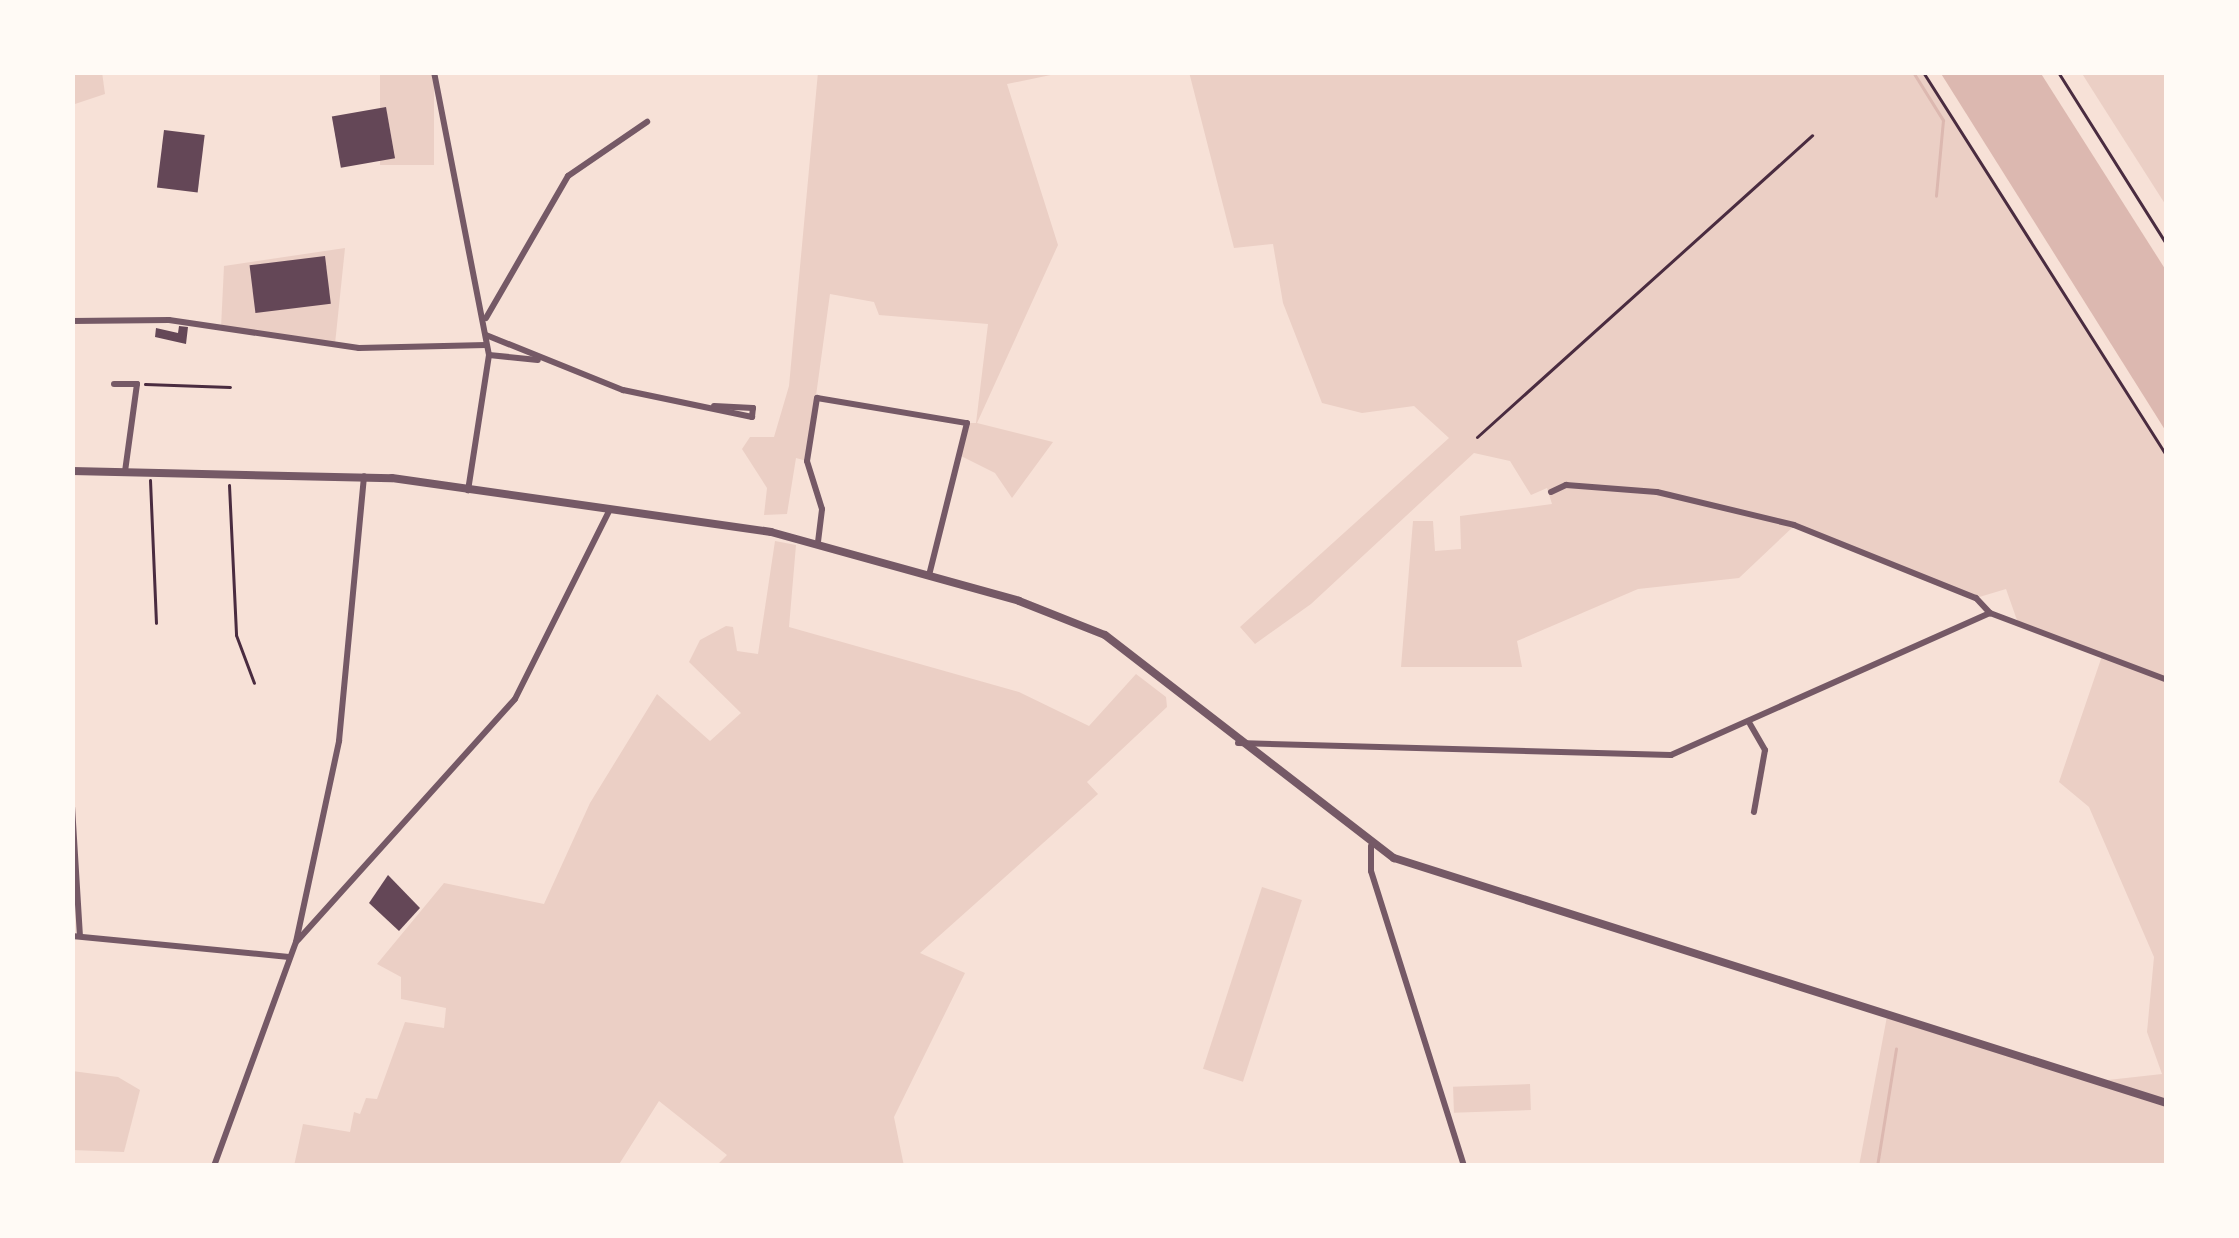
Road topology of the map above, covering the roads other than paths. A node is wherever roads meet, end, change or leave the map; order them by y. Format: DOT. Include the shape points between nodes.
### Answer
graph roads {
  1 [pos="434,72"];
  2 [pos="647,122"];
  3 [pos="485,320"];
  4 [pos="72,321"];
  5 [pos="487,340"];
  6 [pos="489,355"];
  7 [pos="542,360"];
  8 [pos="113,384"];
  9 [pos="750,427"];
  10 [pos="72,471"];
  11 [pos="125,472"];
  12 [pos="364,475"];
  13 [pos="468,490"];
  14 [pos="1551,492"];
  15 [pos="610,509"];
  16 [pos="818,542"];
  17 [pos="929,574"];
  18 [pos="1990,613"];
  19 [pos="2167,680"];
  20 [pos="1750,724"];
  21 [pos="1238,743"];
  22 [pos="72,806"];
  23 [pos="1754,812"];
  24 [pos="1371,846"];
  25 [pos="76,936"];
  26 [pos="296,943"];
  27 [pos="289,957"];
  28 [pos="2165,1103"];
  29 [pos="214,1166"];
  30 [pos="1464,1166"];
  1 -- 3 [label="street"];
  2 -- 3 [label="street" via="568,176"];
  3 -- 5 [label="street"];
  4 -- 5 [label="street" via="169,320 359,348"];
  5 -- 6 [label="street"];
  5 -- 7 [label="street"];
  6 -- 7 [label="street"];
  6 -- 13 [label="street"];
  7 -- 9 [label="street" via="623,390 754,408"];
  8 -- 11 [label="street" via="137,384"];
  10 -- 11 [label="street"];
  11 -- 12 [label="street"];
  12 -- 13 [label="street"];
  12 -- 26 [label="street" via="339,741"];
  13 -- 15 [label="street"];
  14 -- 18 [label="street" via="1566,484 1657,492 1794,525 1934,580"];
  15 -- 16 [label="street"];
  15 -- 26 [label="street" via="515,699"];
  16 -- 17 [label="street"];
  16 -- 17 [label="street" via="822,509 807,461 817,398 967,423"];
  17 -- 21 [label="street" via="1099,631"];
  18 -- 19 [label="street"];
  18 -- 20 [label="street" via="1893,651"];
  20 -- 21 [label="street" via="1657,757"];
  20 -- 23 [label="street" via="1765,750"];
  21 -- 24 [label="street"];
  22 -- 25 [label="street"];
  24 -- 28 [label="street" via="1431,874 1823,989"];
  24 -- 30 [label="street" via="1371,872"];
  25 -- 27 [label="street"];
  26 -- 27 [label="street"];
  27 -- 29 [label="street"];
}
